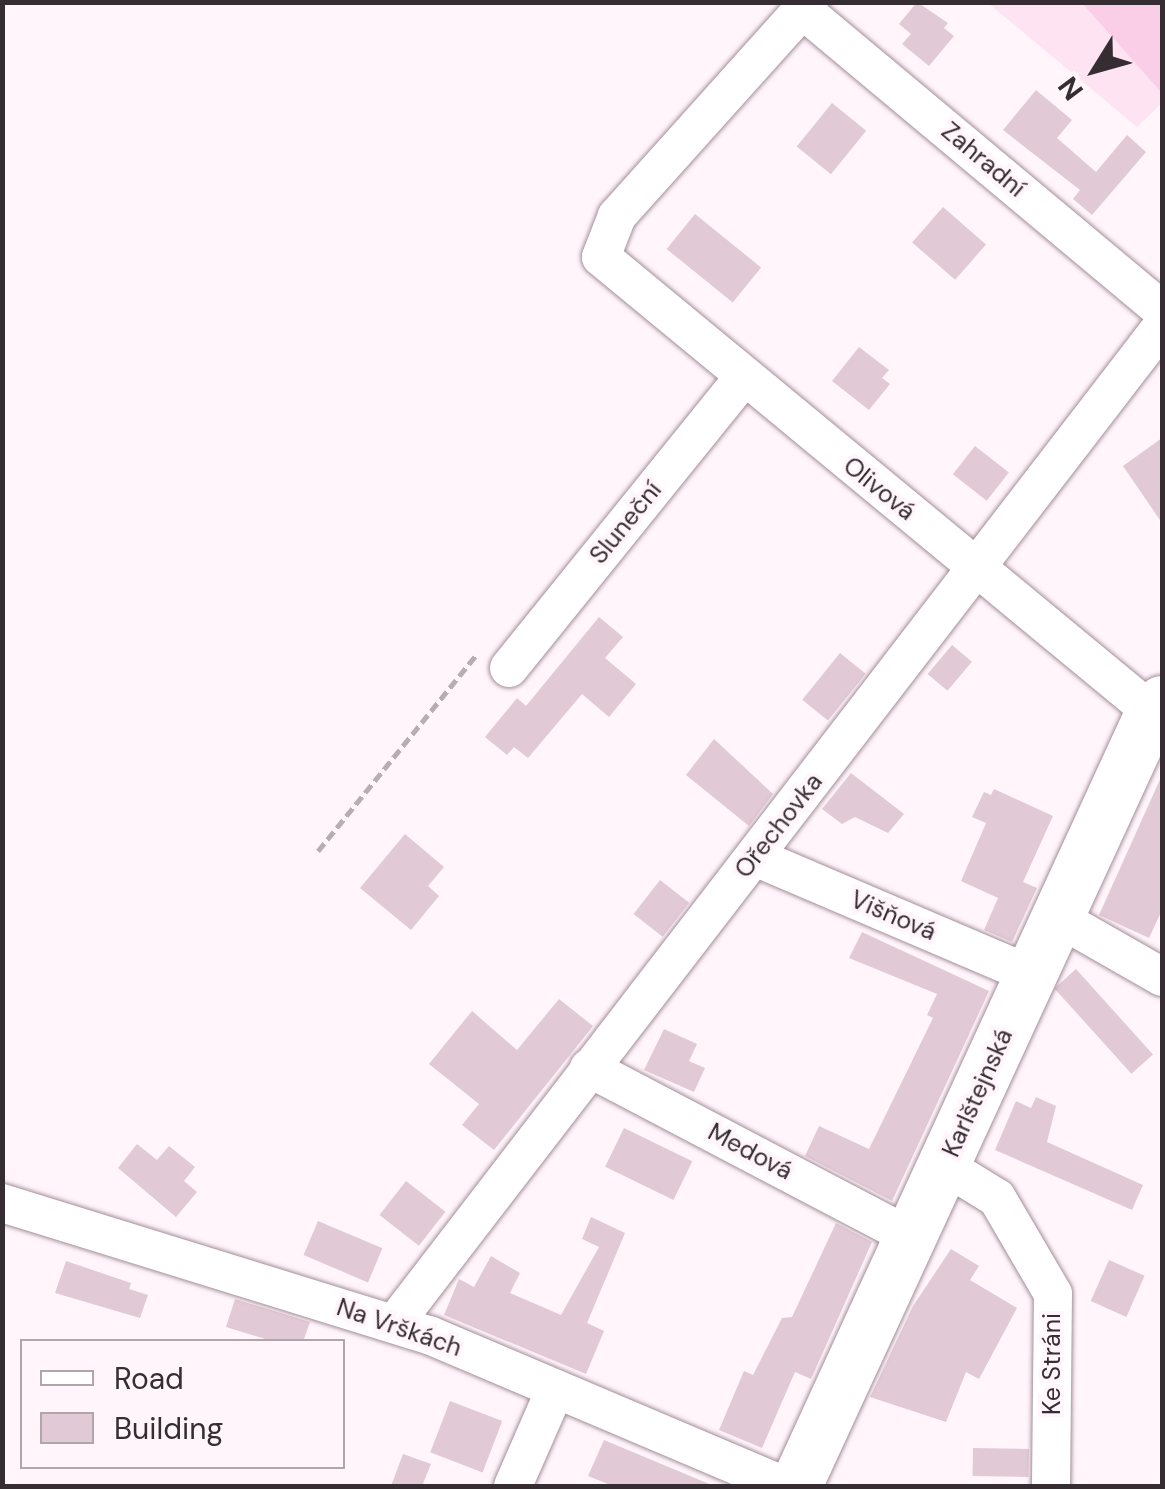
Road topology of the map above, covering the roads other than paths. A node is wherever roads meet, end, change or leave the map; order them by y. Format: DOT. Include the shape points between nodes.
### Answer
graph roads {
  1 [pos="806,6"];
  2 [pos="1162,310"];
  3 [pos="1162,326"];
  4 [pos="744,378"];
  5 [pos="979,570"];
  6 [pos="510,668"];
  7 [pos="1157,707"];
  8 [pos="754,857"];
  9 [pos="1058,917"];
  10 [pos="1031,975"];
  11 [pos="1162,977"];
  12 [pos="589,1068"];
  13 [pos="945,1166"];
  14 [pos="2,1204"];
  15 [pos="912,1237"];
  16 [pos="394,1324"];
  17 [pos="555,1390"];
  18 [pos="513,1486"];
  19 [pos="784,1486"];
  20 [pos="796,1486"];
  21 [pos="1051,1486"];
  1 -- 2 [label="street, Zahradní"];
  1 -- 4 [label="street, Olivová" via="602,240 607,266"];
  3 -- 5 [label="street, Ořechovka"];
  4 -- 5 [label="street, Olivová"];
  4 -- 6 [label="street, Sluneční"];
  5 -- 7 [label="street, Olivová"];
  5 -- 8 [label="street, Ořechovka"];
  7 -- 9 [label="main road, Karlštejnská"];
  8 -- 10 [label="street, Višňová"];
  8 -- 12 [label="street, Ořechovka"];
  9 -- 10 [label="main road, Karlštejnská"];
  9 -- 11 [label="street"];
  10 -- 13 [label="main road, Karlštejnská"];
  12 -- 15 [label="street, Medová"];
  12 -- 16 [label="street, Ořechovka"];
  13 -- 15 [label="main road, Karlštejnská"];
  13 -- 21 [label="street, Ke Stráni" via="997,1198 1053,1294"];
  14 -- 16 [label="street, Na Vrškách"];
  15 -- 20 [label="main road, Karlštejnská"];
  16 -- 17 [label="street, Na Vrškách"];
  17 -- 18 [label="street"];
  17 -- 19 [label="street, Na Vrškách"];
}
